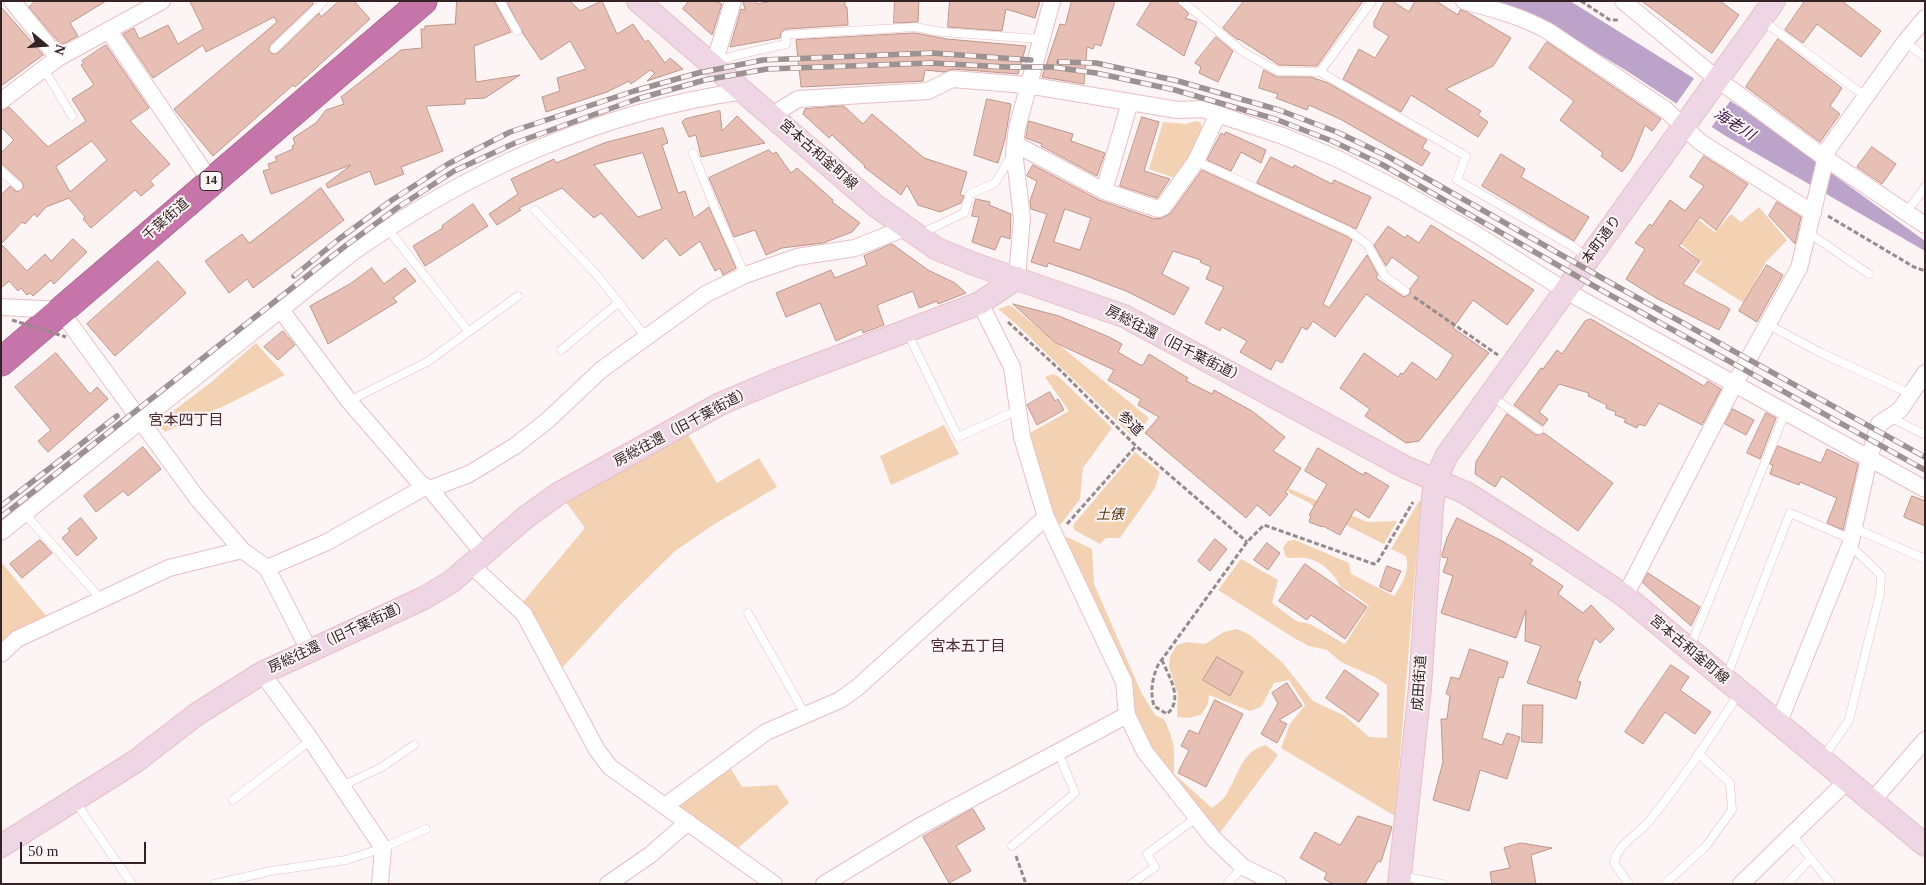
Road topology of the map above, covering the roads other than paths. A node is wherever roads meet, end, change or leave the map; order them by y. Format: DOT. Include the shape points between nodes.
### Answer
graph roads {
  1 [pos="12,1"];
  2 [pos="162,1"];
  3 [pos="324,1"];
  4 [pos="422,1"];
  5 [pos="500,1"];
  6 [pos="638,1"];
  7 [pos="734,1"];
  8 [pos="1052,1"];
  9 [pos="1182,1"];
  10 [pos="1372,1"];
  11 [pos="1464,1"];
  12 [pos="1623,1"];
  13 [pos="1767,10"];
  14 [pos="1925,18"];
  15 [pos="109,30"];
  16 [pos="517,31"];
  17 [pos="1040,39"];
  18 [pos="1905,42"];
  19 [pos="274,49"];
  20 [pos="58,58"];
  21 [pos="1925,58"];
  22 [pos="714,64"];
  23 [pos="44,68"];
  24 [pos="1320,72"];
  25 [pos="1715,83"];
  26 [pos="1027,85"];
  27 [pos="744,91"];
  28 [pos="1865,96"];
  29 [pos="1,101"];
  30 [pos="1130,102"];
  31 [pos="1218,114"];
  32 [pos="772,115"];
  33 [pos="72,116"];
  34 [pos="1687,122"];
  35 [pos="1014,147"];
  36 [pos="693,153"];
  37 [pos="1196,161"];
  38 [pos="1824,162"];
  39 [pos="1,171"];
  40 [pos="210,182"];
  41 [pos="18,186"];
  42 [pos="1925,187"];
  43 [pos="1104,191"];
  44 [pos="1814,206"];
  45 [pos="535,210"];
  46 [pos="1906,213"];
  47 [pos="1925,225"];
  48 [pos="387,228"];
  49 [pos="910,232"];
  50 [pos="1809,233"];
  51 [pos="1589,258"];
  52 [pos="1869,274"];
  53 [pos="746,275"];
  54 [pos="1017,278"];
  55 [pos="1405,291"];
  56 [pos="1566,291"];
  57 [pos="518,296"];
  58 [pos="980,302"];
  59 [pos="618,303"];
  60 [pos="1,306"];
  61 [pos="60,310"];
  62 [pos="281,310"];
  63 [pos="1767,324"];
  64 [pos="906,330"];
  65 [pos="468,331"];
  66 [pos="645,336"];
  67 [pos="562,350"];
  68 [pos="1,362"];
  69 [pos="1925,373"];
  70 [pos="1734,385"];
  71 [pos="1911,394"];
  72 [pos="1490,395"];
  73 [pos="349,401"];
  74 [pos="1018,410"];
  75 [pos="1785,413"];
  76 [pos="1892,418"];
  77 [pos="142,421"];
  78 [pos="1539,430"];
  79 [pos="1925,434"];
  80 [pos="1868,459"];
  81 [pos="1436,481"];
  82 [pos="428,488"];
  83 [pos="1925,490"];
  84 [pos="25,514"];
  85 [pos="1046,517"];
  86 [pos="1,532"];
  87 [pos="1852,537"];
  88 [pos="242,550"];
  89 [pos="477,559"];
  90 [pos="1925,559"];
  91 [pos="267,568"];
  92 [pos="1625,596"];
  93 [pos="102,600"];
  94 [pos="748,613"];
  95 [pos="309,650"];
  96 [pos="1689,650"];
  97 [pos="1,654"];
  98 [pos="262,673"];
  99 [pos="1733,686"];
  100 [pos="1126,715"];
  101 [pos="806,716"];
  102 [pos="1779,722"];
  103 [pos="311,740"];
  104 [pos="1925,740"];
  105 [pos="414,745"];
  106 [pos="1058,752"];
  107 [pos="1700,755"];
  108 [pos="1822,759"];
  109 [pos="1847,781"];
  110 [pos="342,786"];
  111 [pos="233,800"];
  112 [pos="75,801"];
  113 [pos="1872,801"];
  114 [pos="665,806"];
  115 [pos="1196,818"];
  116 [pos="688,822"];
  117 [pos="426,829"];
  118 [pos="1792,835"];
  119 [pos="1925,845"];
  120 [pos="1,846"];
  121 [pos="1012,846"];
  122 [pos="383,848"];
  123 [pos="1810,858"];
  124 [pos="1243,867"];
  125 [pos="1400,880"];
  126 [pos="132,884"];
  127 [pos="214,884"];
  128 [pos="380,884"];
  129 [pos="608,884"];
  130 [pos="774,884"];
  131 [pos="824,884"];
  132 [pos="1131,884"];
  133 [pos="1227,884"];
  134 [pos="1278,884"];
  135 [pos="1442,884"];
  136 [pos="1629,884"];
  137 [pos="1665,884"];
  138 [pos="1741,884"];
  139 [pos="1787,884"];
  140 [pos="1831,884"];
  1 -- 20 [label="street"];
  2 -- 15 [label="street"];
  3 -- 19 [label="lane"];
  4 -- 40 [label="highway, 千葉街道 / 14"];
  5 -- 16 [label="lane"];
  6 -- 22 [label="street, 宮本古和釜町線"];
  7 -- 22 [label="street"];
  8 -- 17 [label="street"];
  9 -- 24 [label="lane" via="1243,52 1278,71"];
  10 -- 24 [label="lane"];
  11 -- 34 [label="street" via="1508,13 1548,31"];
  12 -- 25 [label="street"];
  13 -- 25 [label="street, 本町通り"];
  13 -- 28 [label="lane"];
  14 -- 18 [label="street"];
  15 -- 20 [label="street"];
  15 -- 40 [label="street"];
  17 -- 22 [label="lane" via="916,27 800,34 786,36 786,44 733,56"];
  17 -- 26 [label="street"];
  18 -- 21 [label="lane"];
  18 -- 28 [label="street"];
  20 -- 23 [label="street"];
  22 -- 27 [label="street, 宮本古和釜町線"];
  23 -- 29 [label="street"];
  23 -- 33 [label="lane"];
  24 -- 51 [label="lane" via="1466,156 1457,180"];
  25 -- 34 [label="street, 本町通り"];
  25 -- 38 [label="street"];
  26 -- 30 [label="street"];
  26 -- 32 [label="street" via="952,78 928,91 798,99"];
  26 -- 35 [label="street"];
  27 -- 32 [label="street, 宮本古和釜町線"];
  27 -- 48 [label="street" via="646,110 583,131 464,183"];
  28 -- 38 [label="street" via="1828,149"];
  30 -- 31 [label="street" via="1178,110 1202,109"];
  30 -- 43 [label="street"];
  31 -- 37 [label="street"];
  31 -- 56 [label="street" via="1283,136 1347,163 1474,233"];
  32 -- 49 [label="street, 宮本古和釜町線"];
  34 -- 44 [label="street" via="1700,142"];
  34 -- 51 [label="street, 本町通り"];
  35 -- 43 [label="street"];
  35 -- 49 [label="lane" via="995,183 970,194 964,213"];
  35 -- 54 [label="street" via="1022,218"];
  36 -- 53 [label="lane"];
  37 -- 43 [label="street" via="1164,207 1158,209"];
  37 -- 55 [label="lane" via="1349,231 1367,244 1385,276"];
  38 -- 44 [label="street"];
  38 -- 46 [label="street"];
  39 -- 41 [label="lane"];
  40 -- 61 [label="highway, 千葉街道 / 14"];
  42 -- 46 [label="lane"];
  44 -- 50 [label="street"];
  45 -- 59 [label="lane" via="597,275"];
  46 -- 47 [label="street"];
  48 -- 62 [label="street"];
  48 -- 65 [label="lane"];
  49 -- 53 [label="street" via="855,248 798,257"];
  49 -- 54 [label="street, 宮本古和釜町線" via="937,249"];
  50 -- 52 [label="lane"];
  50 -- 63 [label="street" via="1799,268"];
  51 -- 56 [label="street, 本町通り"];
  53 -- 66 [label="street" via="706,294"];
  54 -- 58 [label="street, 房総往還（旧千葉街道）"];
  54 -- 81 [label="street, 房総往還（旧千葉街道）" via="1124,316"];
  56 -- 70 [label="street"];
  56 -- 72 [label="street, 本町通り"];
  57 -- 65 [label="lane"];
  58 -- 64 [label="street, 房総往還（旧千葉街道）"];
  58 -- 74 [label="street" via="1012,367"];
  59 -- 66 [label="lane"];
  59 -- 67 [label="lane"];
  60 -- 61 [label="street"];
  61 -- 68 [label="highway, 千葉街道 / 14"];
  61 -- 77 [label="street"];
  62 -- 73 [label="street"];
  62 -- 77 [label="street"];
  63 -- 70 [label="street"];
  63 -- 71 [label="lane" via="1820,353"];
  64 -- 74 [label="lane" via="958,437"];
  64 -- 89 [label="street, 房総往還（旧千葉街道）" via="720,404 558,494"];
  65 -- 73 [label="lane" via="427,362"];
  66 -- 82 [label="street" via="515,446 469,474"];
  69 -- 71 [label="street"];
  70 -- 75 [label="street"];
  70 -- 92 [label="street"];
  71 -- 76 [label="street"];
  72 -- 78 [label="lane"];
  72 -- 81 [label="street, 本町通り" via="1447,455"];
  73 -- 82 [label="street"];
  74 -- 85 [label="street" via="1022,437"];
  75 -- 80 [label="street"];
  75 -- 96 [label="lane"];
  76 -- 79 [label="lane"];
  76 -- 80 [label="street" via="1879,424"];
  77 -- 84 [label="street"];
  77 -- 88 [label="street" via="197,498"];
  80 -- 83 [label="street"];
  80 -- 87 [label="street"];
  81 -- 92 [label="street, 宮本古和釜町線" via="1466,494"];
  81 -- 125 [label="street, 成田街道" via="1426,576 1420,687"];
  82 -- 89 [label="street"];
  82 -- 91 [label="street" via="327,542"];
  84 -- 86 [label="street"];
  84 -- 93 [label="lane"];
  85 -- 100 [label="street" via="1124,682"];
  85 -- 101 [label="street" via="858,687 840,700"];
  87 -- 90 [label="lane"];
  87 -- 99 [label="lane" via="1790,513"];
  87 -- 102 [label="street"];
  87 -- 108 [label="lane" via="1881,575 1880,594 1849,720"];
  88 -- 91 [label="street"];
  88 -- 93 [label="street" via="169,568"];
  89 -- 95 [label="street, 房総往還（旧千葉街道）" via="451,582 424,598"];
  89 -- 114 [label="street" via="524,614 597,750 610,767"];
  91 -- 95 [label="street"];
  92 -- 96 [label="street, 宮本古和釜町線"];
  93 -- 97 [label="street" via="17,639"];
  94 -- 101 [label="lane"];
  95 -- 98 [label="street, 房総往還（旧千葉街道）"];
  96 -- 99 [label="street, 宮本古和釜町線"];
  98 -- 103 [label="street"];
  98 -- 112 [label="street, 房総往還（旧千葉街道）" via="197,714 136,761"];
  99 -- 102 [label="street, 宮本古和釜町線"];
  99 -- 107 [label="lane"];
  100 -- 106 [label="street"];
  100 -- 115 [label="street" via="1145,752"];
  101 -- 114 [label="street" via="766,732"];
  102 -- 108 [label="street, 宮本古和釜町線"];
  103 -- 110 [label="street"];
  103 -- 111 [label="lane"];
  104 -- 113 [label="street"];
  105 -- 110 [label="lane" via="382,767"];
  106 -- 121 [label="lane" via="1075,793"];
  106 -- 131 [label="street" via="920,826"];
  107 -- 136 [label="lane" via="1649,822 1616,852 1614,863"];
  107 -- 137 [label="lane" via="1730,783 1732,810 1706,846"];
  108 -- 109 [label="street, 宮本古和釜町線"];
  109 -- 113 [label="street, 宮本古和釜町線"];
  109 -- 118 [label="street"];
  110 -- 122 [label="street"];
  112 -- 120 [label="street, 房総往還（旧千葉街道）"];
  112 -- 126 [label="lane"];
  113 -- 119 [label="street, 宮本古和釜町線"];
  114 -- 116 [label="street"];
  115 -- 124 [label="street"];
  115 -- 132 [label="lane" via="1147,854 1155,867"];
  116 -- 129 [label="street"];
  116 -- 130 [label="street"];
  117 -- 122 [label="lane"];
  118 -- 123 [label="lane"];
  118 -- 138 [label="street"];
  122 -- 127 [label="lane" via="346,860 271,871"];
  122 -- 128 [label="street"];
  123 -- 139 [label="lane"];
  123 -- 140 [label="lane"];
  124 -- 133 [label="lane"];
  124 -- 134 [label="street"];
  125 -- 135 [label="lane"];
}
